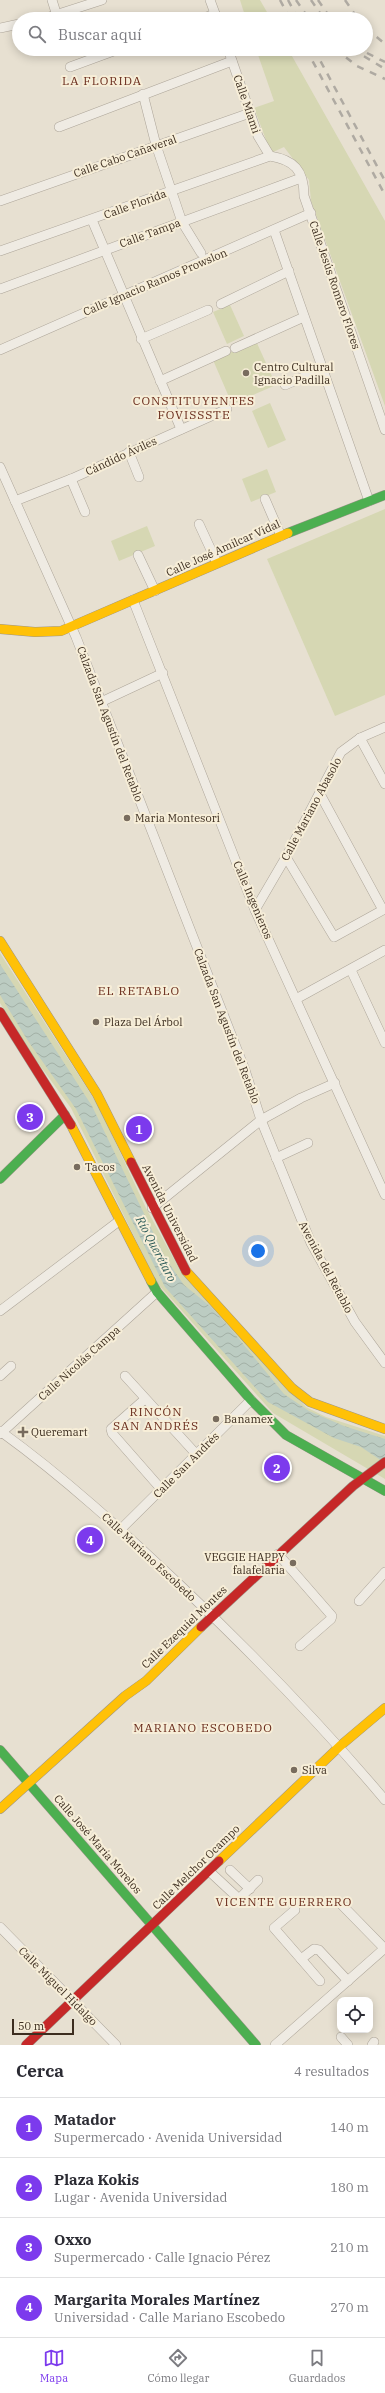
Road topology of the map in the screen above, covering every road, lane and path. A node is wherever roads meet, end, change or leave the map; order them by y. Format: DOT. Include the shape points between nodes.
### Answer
graph roads {
  1 [pos="52,0"];
  2 [pos="102,0"];
  3 [pos="210,0"];
  4 [pos="56,12"];
  5 [pos="68,12"];
  6 [pos="214,12"];
  7 [pos="12,25"];
  8 [pos="0,28"];
  9 [pos="99,56"];
  10 [pos="230,56"];
  11 [pos="232,61"];
  12 [pos="70,66"];
  13 [pos="143,94"];
  14 [pos="250,113"];
  15 [pos="60,127"];
  16 [pos="156,145"];
  17 [pos="270,156"];
  18 [pos="301,178"];
  19 [pos="172,192"];
  20 [pos="0,201"];
  21 [pos="311,213"];
  22 [pos="92,220"];
  23 [pos="182,222"];
  24 [pos="274,230"];
  25 [pos="103,250"];
  26 [pos="0,251"];
  27 [pos="200,253"];
  28 [pos="289,271"];
  29 [pos="0,289"];
  30 [pos="123,295"];
  31 [pos="221,304"];
  32 [pos="208,310"];
  33 [pos="304,317"];
  34 [pos="141,339"];
  35 [pos="0,350"];
  36 [pos="322,370"];
  37 [pos="160,381"];
  38 [pos="286,385"];
  39 [pos="227,410"];
  40 [pos="181,429"];
  41 [pos="385,430"];
  42 [pos="130,452"];
  43 [pos="0,467"];
  44 [pos="139,477"];
  45 [pos="71,479"];
  46 [pos="385,495"];
  47 [pos="265,499"];
  48 [pos="15,501"];
  49 [pos="368,501"];
  50 [pos="85,512"];
  51 [pos="199,524"];
  52 [pos="281,536"];
  53 [pos="138,555"];
  54 [pos="217,563"];
  55 [pos="156,591"];
  56 [pos="133,600"];
  57 [pos="0,625"];
  58 [pos="71,627"];
  59 [pos="0,629"];
  60 [pos="163,673"];
  61 [pos="101,702"];
  62 [pos="385,727"];
  63 [pos="360,738"];
  64 [pos="385,784"];
  65 [pos="320,794"];
  66 [pos="286,857"];
  67 [pos="256,910"];
  68 [pos="0,941"];
  69 [pos="385,950"];
  70 [pos="351,970"];
  71 [pos="296,999"];
  72 [pos="0,1012"];
  73 [pos="385,1043"];
  74 [pos="335,1083"];
  75 [pos="66,1115"];
  76 [pos="261,1120"];
  77 [pos="308,1143"];
  78 [pos="276,1158"];
  79 [pos="0,1179"];
  80 [pos="385,1195"];
  81 [pos="152,1208"];
  82 [pos="119,1221"];
  83 [pos="157,1292"];
  84 [pos="0,1311"];
  85 [pos="385,1363"];
  86 [pos="11,1366"];
  87 [pos="0,1376"];
  88 [pos="125,1376"];
  89 [pos="144,1399"];
  90 [pos="251,1400"];
  91 [pos="385,1429"];
  92 [pos="1,1432"];
  93 [pos="196,1455"];
  94 [pos="382,1465"];
  95 [pos="363,1479"];
  96 [pos="162,1490"];
  97 [pos="385,1490"];
  98 [pos="121,1529"];
  99 [pos="278,1554"];
  100 [pos="385,1572"];
  101 [pos="359,1601"];
  102 [pos="212,1616"];
  103 [pos="300,1646"];
  104 [pos="385,1708"];
  105 [pos="340,1746"];
  106 [pos="0,1750"];
  107 [pos="29,1782"];
  108 [pos="385,1800"];
  109 [pos="0,1809"];
  110 [pos="230,1870"];
  111 [pos="209,1872"];
  112 [pos="258,1880"];
  113 [pos="250,1888"];
  114 [pos="339,1902"];
  115 [pos="295,1910"];
  116 [pos="152,1926"];
  117 [pos="0,1927"];
  118 [pos="385,1949"];
  119 [pos="301,1959"];
  120 [pos="320,1980"];
  121 [pos="348,1981"];
  122 [pos="72,2001"];
  123 [pos="342,2037"];
  124 [pos="26,2045"];
  125 [pos="116,2045"];
  126 [pos="256,2045"];
  127 [pos="275,2045"];
  128 [pos="348,2045"];
  1 -- 4 [label="street"];
  2 -- 5 [label="street"];
  3 -- 6 [label="street"];
  7 -- 8 [label="street"];
  9 -- 12 [label="street"];
  10 -- 11 [label="street, Calle Miami"];
  11 -- 13 [label="street"];
  11 -- 14 [label="street, Calle Miami"];
  13 -- 15 [label="street"];
  13 -- 16 [label="street"];
  14 -- 16 [label="street, Calle Cabo Cañaveral"];
  14 -- 17 [label="street, Calle Miami" via="263,148"];
  16 -- 19 [label="street"];
  16 -- 20 [label="street, Calle Cabo Cañaveral"];
  17 -- 18 [label="street, Calle Jesús Romero Flores" via="286,159 295,167"];
  17 -- 19 [label="street, Calle Florida"];
  18 -- 21 [label="street, Calle Jesús Romero Flores"];
  18 -- 23 [label="street, Calle Tampa"];
  19 -- 22 [label="street, Calle Florida"];
  19 -- 23 [label="street"];
  21 -- 24 [label="street, Calle Ignacio Ramos Prowslon"];
  21 -- 41 [label="street, Calle Jesús Romero Flores"];
  22 -- 25 [label="street"];
  22 -- 26 [label="street, Calle Florida"];
  23 -- 25 [label="street, Calle Tampa"];
  23 -- 27 [label="street"];
  24 -- 28 [label="street"];
  24 -- 30 [label="street, Calle Ignacio Ramos Prowslon" via="198,265"];
  25 -- 29 [label="street, Calle Tampa"];
  25 -- 30 [label="street"];
  28 -- 31 [label="street"];
  28 -- 33 [label="street"];
  30 -- 34 [label="street"];
  30 -- 35 [label="street, Calle Ignacio Ramos Prowslon"];
  32 -- 34 [label="street"];
  33 -- 36 [label="street"];
  33 -- 37 [label="street"];
  34 -- 37 [label="street"];
  36 -- 38 [label="street"];
  36 -- 49 [label="street"];
  37 -- 40 [label="street"];
  39 -- 40 [label="street, Cándido Áviles"];
  40 -- 42 [label="street, Cándido Áviles"];
  42 -- 44 [label="street"];
  42 -- 45 [label="street, Cándido Áviles"];
  43 -- 48 [label="street, Calzada San Agustín del Retablo"];
  45 -- 48 [label="street, Cándido Áviles"];
  45 -- 50 [label="street"];
  46 -- 49 [label="main road, Calle José Amilcar Vidal"];
  47 -- 52 [label="street"];
  48 -- 58 [label="street, Calzada San Agustín del Retablo"];
  49 -- 52 [label="main road, Calle José Amilcar Vidal"];
  51 -- 54 [label="street"];
  52 -- 54 [label="main road, Calle José Amilcar Vidal"];
  53 -- 55 [label="street"];
  54 -- 55 [label="main road, Calle José Amilcar Vidal"];
  55 -- 56 [label="main road, Calle José Amilcar Vidal"];
  56 -- 58 [label="main road, Calle José Amilcar Vidal"];
  56 -- 60 [label="street, Calle Ingenieros"];
  57 -- 58 [label="main road, Calle José Amilcar Vidal"];
  58 -- 59 [label="main road, Calle José Amilcar Vidal" via="61,632"];
  58 -- 61 [label="street, Calzada San Agustín del Retablo"];
  60 -- 61 [label="street"];
  60 -- 67 [label="street, Calle Ingenieros"];
  61 -- 76 [label="street, Calzada San Agustín del Retablo" via="245,1070"];
  62 -- 63 [label="street, Calle Mariano Abasolo"];
  63 -- 64 [label="street"];
  63 -- 65 [label="street, Calle Mariano Abasolo" via="341,752"];
  65 -- 66 [label="street, Calle Mariano Abasolo"];
  65 -- 66 [label="street" via="383,910 334,937"];
  66 -- 67 [label="street, Calle Mariano Abasolo"];
  67 -- 71 [label="street, Calle Ingenieros"];
  68 -- 81 [label="main road, Avenida Universidad" via="98,1094"];
  69 -- 70 [label="street"];
  70 -- 71 [label="street"];
  70 -- 73 [label="street"];
  71 -- 74 [label="street, Calle Ingenieros"];
  72 -- 75 [label="main road"];
  74 -- 76 [label="street"];
  74 -- 80 [label="street, Calle Ingenieros"];
  75 -- 79 [label="main road"];
  75 -- 82 [label="main road"];
  76 -- 78 [label="street, Avenida del Retablo"];
  76 -- 81 [label="street"];
  77 -- 78 [label="street"];
  78 -- 85 [label="street, Avenida del Retablo" via="311,1243 356,1322"];
  81 -- 91 [label="main road, Avenida Universidad" via="184,1268 292,1388 310,1402"];
  82 -- 83 [label="main road"];
  82 -- 84 [label="street"];
  83 -- 90 [label="main road"];
  83 -- 92 [label="street, Calle Nicolás Campa"];
  86 -- 87 [label="street"];
  88 -- 89 [label="street"];
  89 -- 93 [label="street"];
  89 -- 96 [label="street" via="111,1429"];
  90 -- 93 [label="street, Calle San Andrés"];
  90 -- 95 [label="main road" via="286,1435"];
  92 -- 98 [label="street, Calle Mariano Escobedo"];
  93 -- 96 [label="street, Calle San Andrés"];
  94 -- 95 [label="main road, Calle Ezequiel Montes"];
  95 -- 97 [label="main road"];
  95 -- 99 [label="main road, Calle Ezequiel Montes"];
  96 -- 98 [label="street, Calle San Andrés"];
  98 -- 102 [label="street, Calle Mariano Escobedo"];
  99 -- 102 [label="main road, Calle Ezequiel Montes"];
  99 -- 103 [label="street" via="332,1616"];
  100 -- 101 [label="street"];
  102 -- 105 [label="street, Calle Mariano Escobedo"];
  102 -- 107 [label="main road, Calle Ezequiel Montes" via="146,1681 125,1696"];
  104 -- 105 [label="main road, Calle Melchor Ocampo"];
  105 -- 108 [label="street, Calle Mariano Escobedo"];
  105 -- 111 [label="main road, Calle Melchor Ocampo"];
  106 -- 107 [label="main road, Calle José María Morelos"];
  107 -- 109 [label="main road, Calle Ezequiel Montes"];
  107 -- 116 [label="main road, Calle José María Morelos"];
  110 -- 113 [label="street"];
  111 -- 113 [label="street" via="237,1897 241,1897"];
  111 -- 116 [label="main road, Calle Melchor Ocampo"];
  112 -- 113 [label="street"];
  114 -- 118 [label="street"];
  115 -- 119 [label="street" via="274,1928"];
  116 -- 122 [label="main road, Calle Melchor Ocampo"];
  116 -- 126 [label="main road, Calle José María Morelos"];
  117 -- 122 [label="street, Calle Miguel Hidalgo"];
  118 -- 121 [label="street"];
  119 -- 120 [label="street"];
  119 -- 121 [label="street" via="309,1951 319,1950"];
  121 -- 127 [label="street"];
  122 -- 124 [label="main road, Calle Melchor Ocampo"];
  122 -- 125 [label="street, Calle Miguel Hidalgo"];
  123 -- 128 [label="street"];
}
